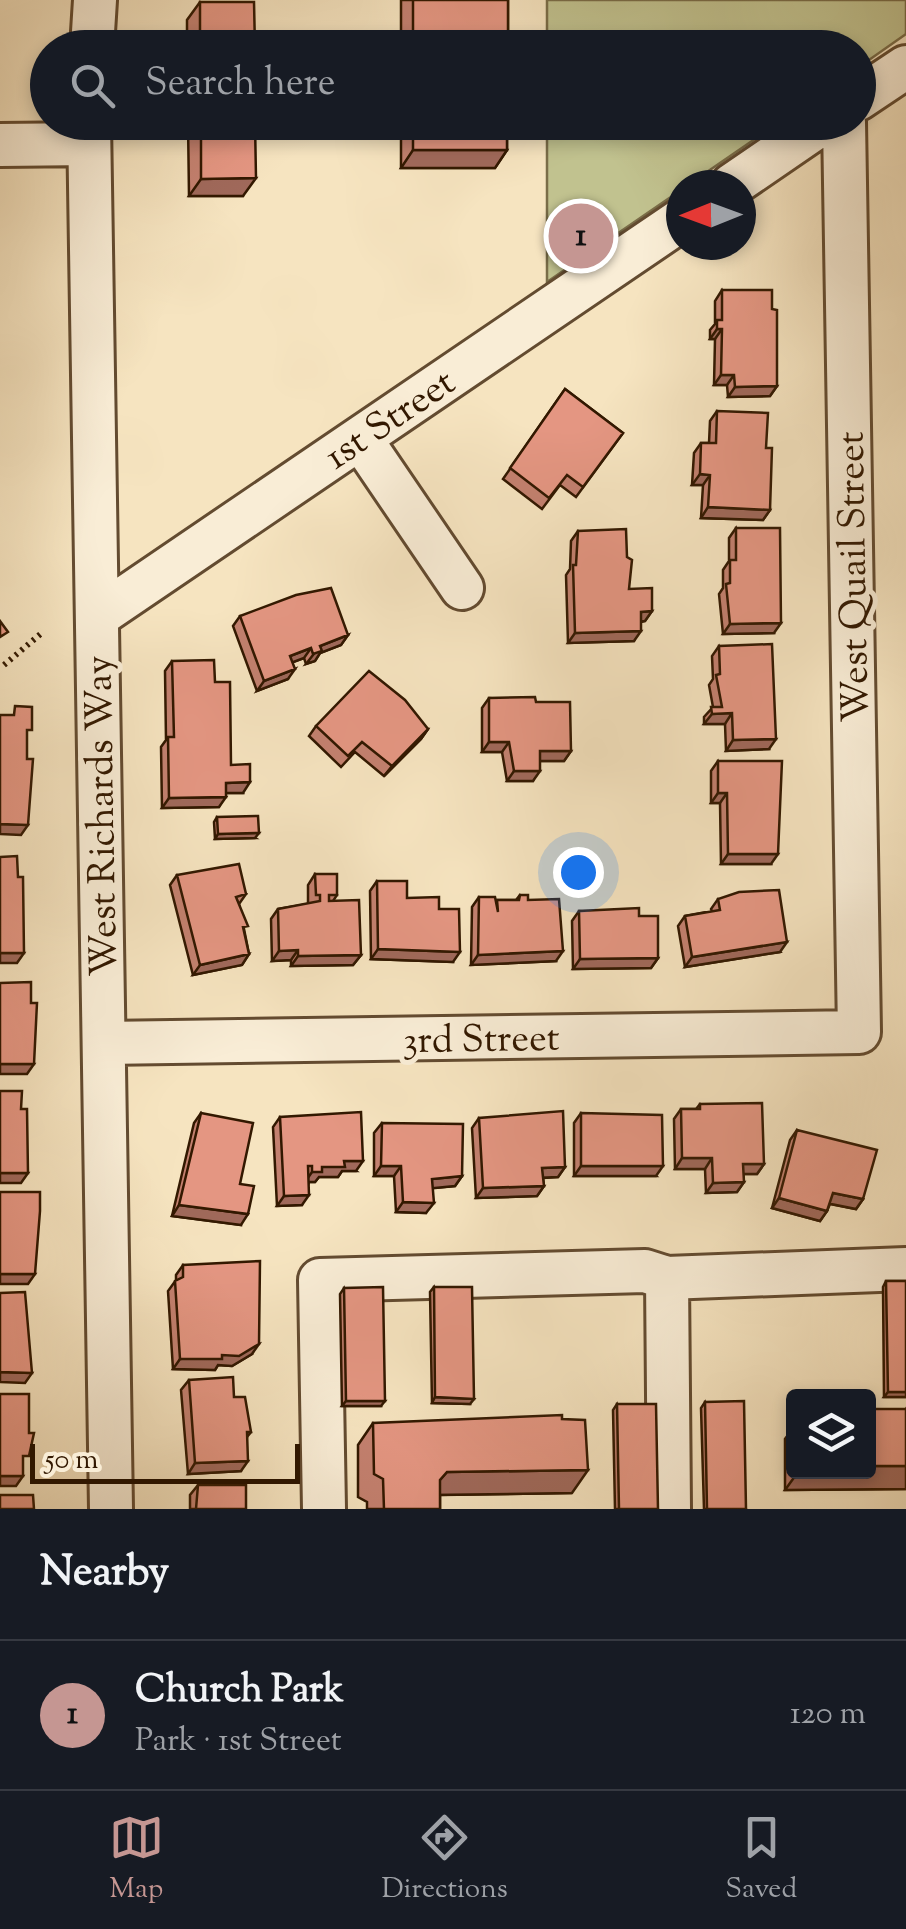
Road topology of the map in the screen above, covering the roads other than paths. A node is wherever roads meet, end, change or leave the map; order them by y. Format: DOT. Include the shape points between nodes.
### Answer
graph roads {
  1 [pos="95,0"];
  2 [pos="93,30"];
  3 [pos="906,68"];
  4 [pos="876,88"];
  5 [pos="37,140"];
  6 [pos="89,140"];
  7 [pos="798,140"];
  8 [pos="844,140"];
  9 [pos="0,145"];
  10 [pos="754,170"];
  11 [pos="666,230"];
  12 [pos="360,438"];
  13 [pos="462,588"];
  14 [pos="98,616"];
  15 [pos="859,1032"];
  16 [pos="104,1044"];
  17 [pos="906,1268"];
  18 [pos="667,1278"];
  19 [pos="111,1509"];
  20 [pos="324,1509"];
  21 [pos="669,1509"];
  1 -- 2 [label="street"];
  3 -- 4 [label="street"];
  5 -- 9 [label="street"];
  6 -- 14 [label="street, West Richards Way"];
  7 -- 10 [label="street"];
  8 -- 15 [label="street, West Quail Street"];
  11 -- 12 [label="street, 1st Street"];
  12 -- 13 [label="street"];
  12 -- 14 [label="street, 1st Street"];
  14 -- 16 [label="street, West Richards Way"];
  15 -- 16 [label="street, 3rd Street"];
  16 -- 19 [label="street, West Richards Way"];
  17 -- 18 [label="street"];
  18 -- 20 [label="street" via="645,1271 320,1280"];
  18 -- 21 [label="street"];
}
